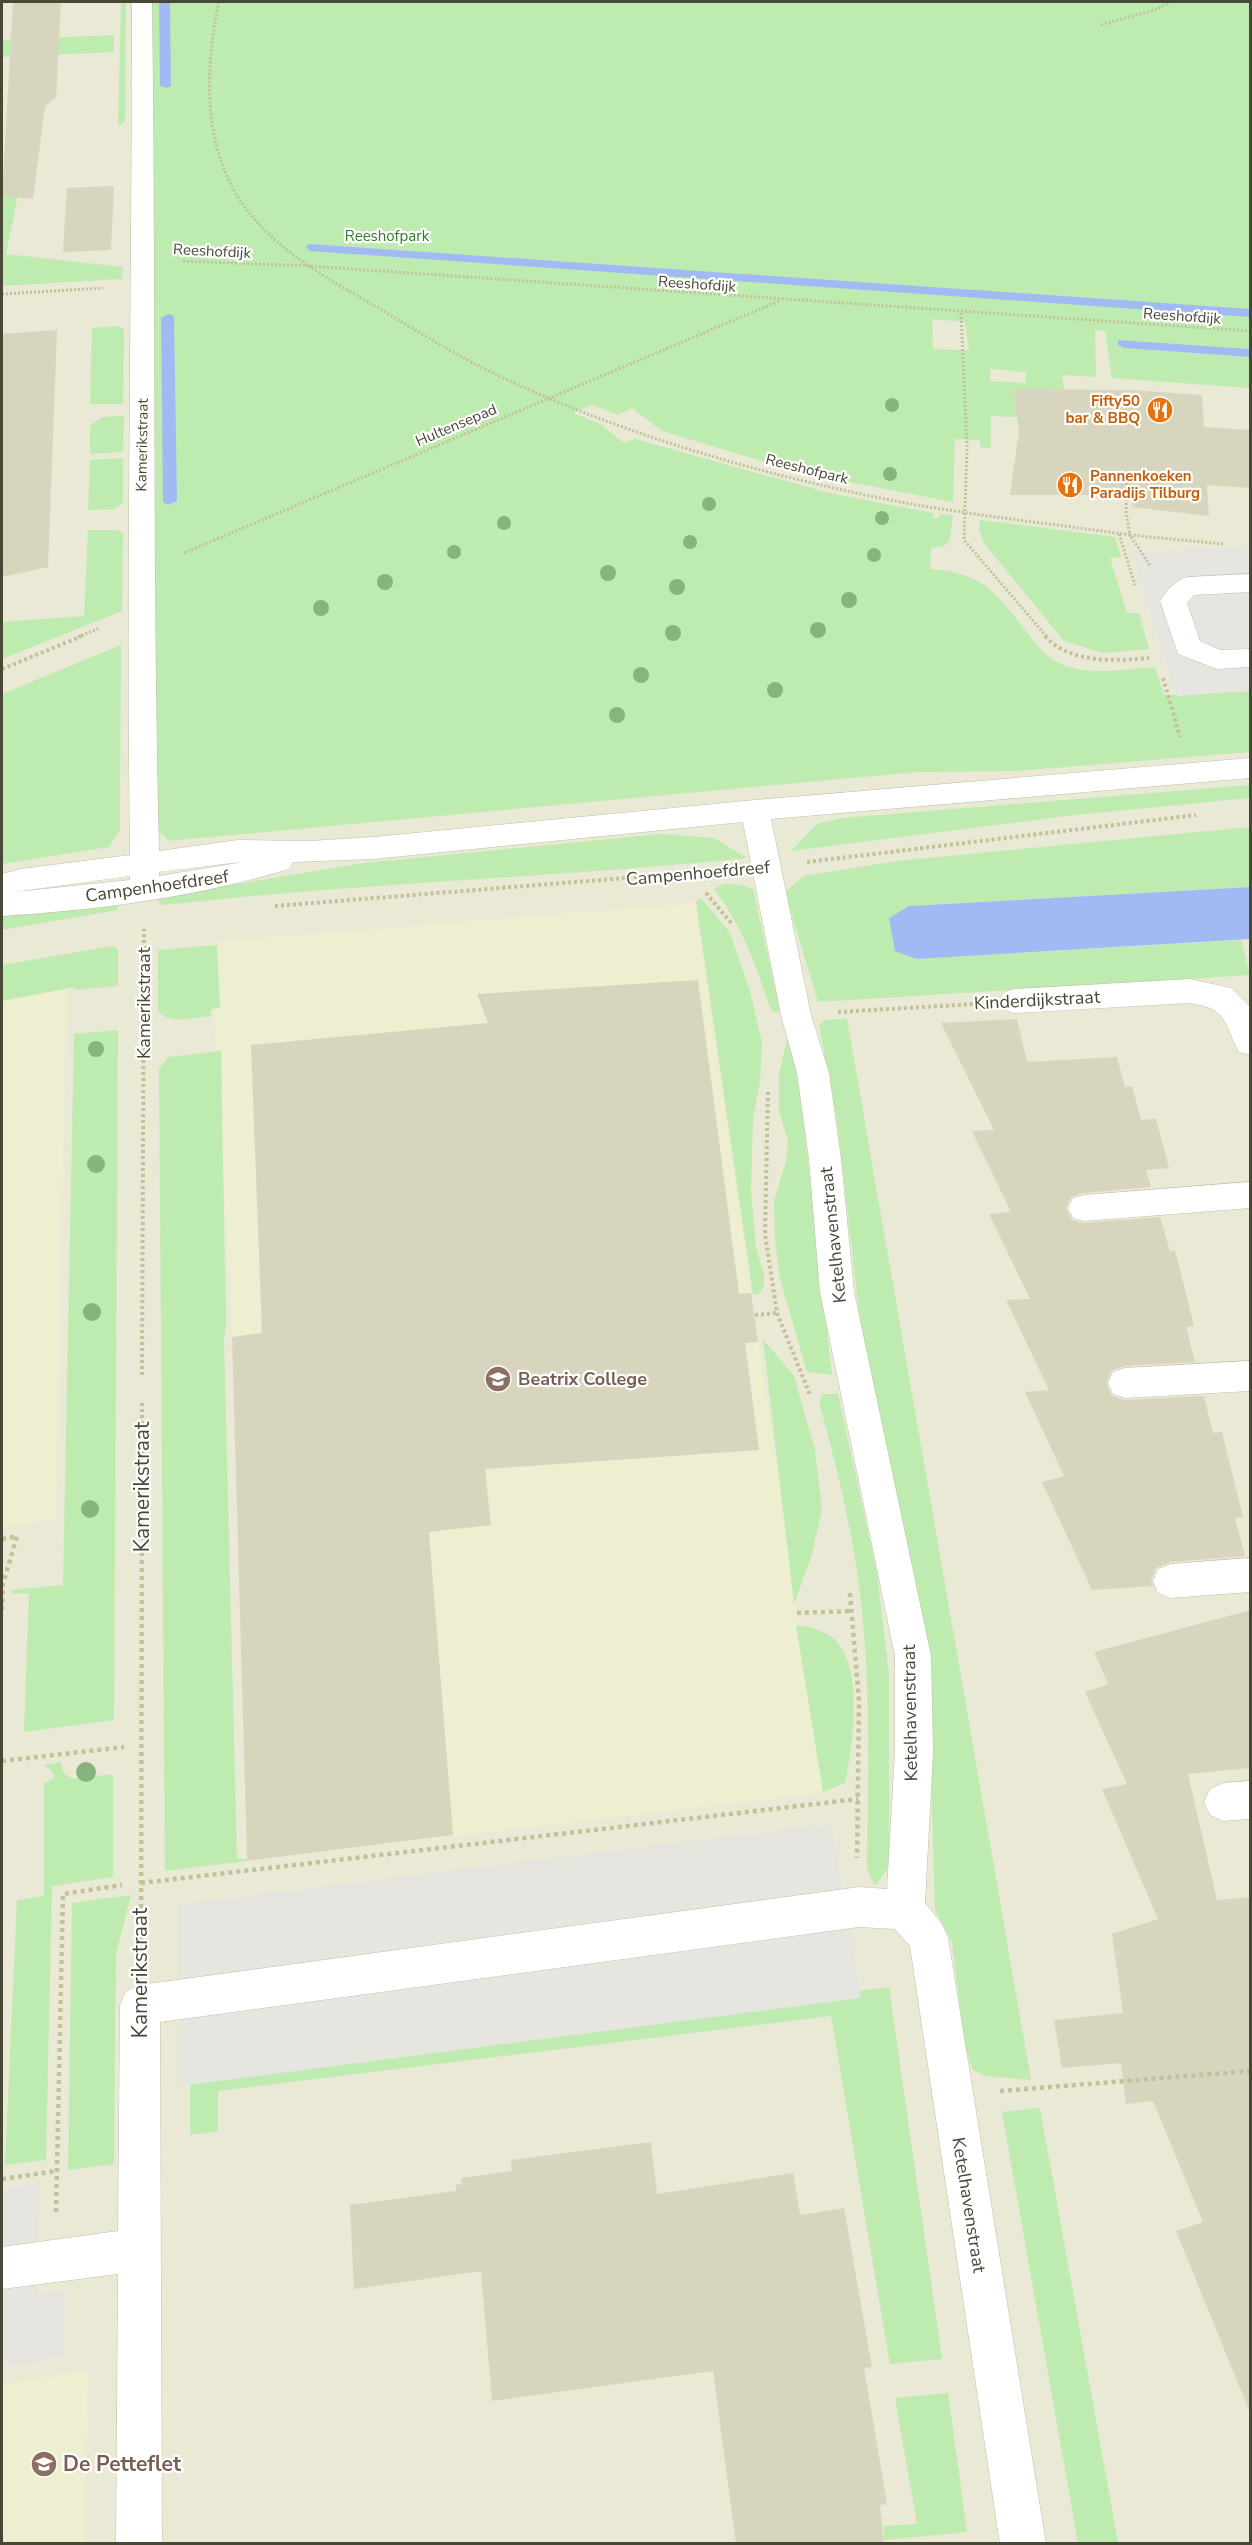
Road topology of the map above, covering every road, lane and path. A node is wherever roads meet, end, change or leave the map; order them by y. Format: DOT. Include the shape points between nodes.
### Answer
graph roads {
  1 [pos="142,2"];
  2 [pos="219,2"];
  3 [pos="1170,2"];
  4 [pos="1101,25"];
  5 [pos="143,259"];
  6 [pos="309,266"];
  7 [pos="144,286"];
  8 [pos="2,294"];
  9 [pos="780,301"];
  10 [pos="961,313"];
  11 [pos="1251,331"];
  12 [pos="553,397"];
  13 [pos="1127,483"];
  14 [pos="966,511"];
  15 [pos="1130,536"];
  16 [pos="1224,544"];
  17 [pos="141,566"];
  18 [pos="1251,583"];
  19 [pos="1187,586"];
  20 [pos="140,612"];
  21 [pos="1157,658"];
  22 [pos="1251,658"];
  23 [pos="2,669"];
  24 [pos="1251,768"];
  25 [pos="755,810"];
  26 [pos="1199,814"];
  27 [pos="766,867"];
  28 [pos="144,875"];
  29 [pos="2,885"];
  30 [pos="706,893"];
  31 [pos="2,905"];
  32 [pos="273,906"];
  33 [pos="144,920"];
  34 [pos="734,926"];
  35 [pos="1014,1001"];
  36 [pos="796,1015"];
  37 [pos="1251,1043"];
  38 [pos="768,1082"];
  39 [pos="1251,1195"];
  40 [pos="1084,1208"];
  41 [pos="777,1312"];
  42 [pos="755,1315"];
  43 [pos="142,1375"];
  44 [pos="1251,1376"];
  45 [pos="1125,1383"];
  46 [pos="142,1402"];
  47 [pos="813,1403"];
  48 [pos="2,1539"];
  49 [pos="1251,1575"];
  50 [pos="1171,1581"];
  51 [pos="849,1589"];
  52 [pos="2,1610"];
  53 [pos="852,1611"];
  54 [pos="797,1613"];
  55 [pos="124,1747"];
  56 [pos="2,1761"];
  57 [pos="858,1799"];
  58 [pos="141,1883"];
  59 [pos="122,1885"];
  60 [pos="860,1907"];
  61 [pos="905,1910"];
  62 [pos="140,2005"];
  63 [pos="1251,2072"];
  64 [pos="952,2095"];
  65 [pos="57,2171"];
  66 [pos="2,2179"];
  67 [pos="138,2250"];
  68 [pos="55,2261"];
  69 [pos="2,2268"];
  70 [pos="139,2544"];
  71 [pos="1023,2544"];
  1 -- 5 [label="street, Kamerikstraat"];
  2 -- 6 [label="path, Reeshofpark" via="210,62 212,124 223,162 235,191 254,217"];
  3 -- 4 [label="path"];
  5 -- 6 [label="path, Reeshofdijk"];
  5 -- 7 [label="street, Kamerikstraat"];
  6 -- 9 [label="path, Reeshofdijk"];
  6 -- 12 [label="path, Reeshofpark" via="444,348 510,381"];
  7 -- 8 [label="path"];
  7 -- 17 [label="street, Kamerikstraat"];
  9 -- 10 [label="path, Reeshofdijk"];
  9 -- 12 [label="path, Hultensepad"];
  10 -- 11 [label="path, Reeshofdijk"];
  10 -- 14 [label="path"];
  12 -- 14 [label="path, Reeshofpark" via="685,447 756,468 887,499"];
  12 -- 17 [label="path, Hultensepad" via="187,552"];
  13 -- 15 [label="path"];
  14 -- 15 [label="path, Reeshofpark"];
  14 -- 21 [label="path" via="964,540 1054,646 1074,656 1109,661"];
  15 -- 16 [label="path, Reeshofpark"];
  15 -- 19 [label="path" via="1155,574"];
  17 -- 20 [label="street, Kamerikstraat"];
  18 -- 19 [label="street"];
  19 -- 22 [label="street" via="1173,601 1188,647 1217,660"];
  20 -- 23 [label="path"];
  20 -- 28 [label="street, Kamerikstraat"];
  24 -- 25 [label="street, Campenhoefdreef"];
  25 -- 27 [label="street, Ketelhavenstraat"];
  25 -- 28 [label="street, Campenhoefdreef" via="374,849 310,852 232,875"];
  26 -- 27 [label="path, Campenhoefdreef"];
  27 -- 32 [label="path, Campenhoefdreef"];
  27 -- 36 [label="street, Ketelhavenstraat"];
  28 -- 29 [label="street, Campenhoefdreef" via="21,880"];
  28 -- 31 [label="street, Campenhoefdreef"];
  30 -- 34 [label="path"];
  33 -- 43 [label="path, Kamerikstraat"];
  35 -- 36 [label="path, Kinderdijkstraat"];
  35 -- 37 [label="street, Kinderdijkstraat" via="1190,991 1220,996 1243,1019"];
  36 -- 61 [label="street, Ketelhavenstraat" via="813,1073 837,1292 913,1656 914,1752"];
  38 -- 41 [label="path" via="765,1234"];
  39 -- 40 [label="street"];
  41 -- 42 [label="path"];
  41 -- 47 [label="path"];
  44 -- 45 [label="street"];
  46 -- 58 [label="path, Kamerikstraat"];
  48 -- 52 [label="path" via="18,1536 3,1584"];
  49 -- 50 [label="street"];
  51 -- 53 [label="path"];
  53 -- 54 [label="path"];
  53 -- 57 [label="path" via="859,1701"];
  55 -- 56 [label="path"];
  57 -- 58 [label="path"];
  57 -- 60 [label="path"];
  58 -- 62 [label="path, Kamerikstraat"];
  59 -- 65 [label="path" via="63,1894"];
  60 -- 61 [label="street"];
  60 -- 62 [label="street"];
  61 -- 64 [label="street, Ketelhavenstraat" via="928,1938"];
  62 -- 67 [label="street, Kamerikstraat"];
  63 -- 64 [label="path"];
  64 -- 71 [label="street, Ketelhavenstraat"];
  65 -- 66 [label="path"];
  65 -- 68 [label="path"];
  67 -- 68 [label="street"];
  67 -- 70 [label="street, Kamerikstraat"];
  68 -- 69 [label="street"];
}
